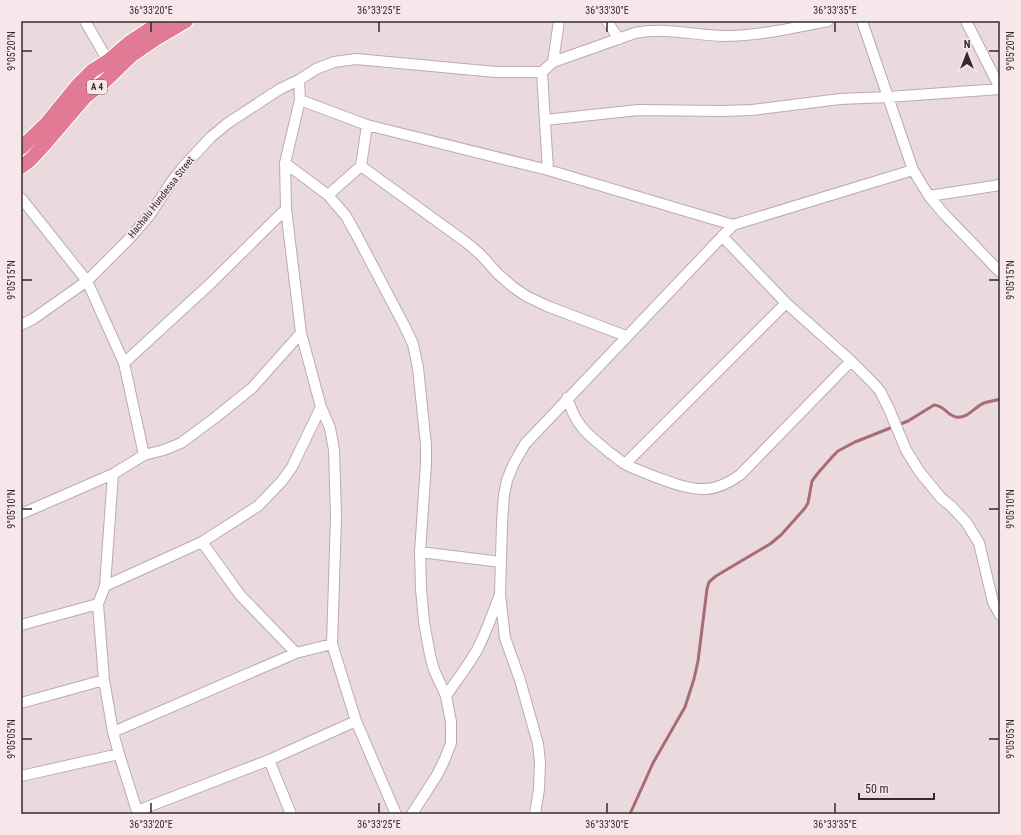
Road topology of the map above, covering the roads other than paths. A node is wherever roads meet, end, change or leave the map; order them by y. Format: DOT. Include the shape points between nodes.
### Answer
graph roads {
  1 [pos="85,21"];
  2 [pos="162,21"];
  3 [pos="186,21"];
  4 [pos="559,21"];
  5 [pos="607,21"];
  6 [pos="828,21"];
  7 [pos="862,21"];
  8 [pos="966,21"];
  9 [pos="619,39"];
  10 [pos="108,61"];
  11 [pos="553,62"];
  12 [pos="542,72"];
  13 [pos="299,80"];
  14 [pos="1000,89"];
  15 [pos="888,97"];
  16 [pos="300,100"];
  17 [pos="545,120"];
  18 [pos="367,125"];
  19 [pos="21,148"];
  20 [pos="285,162"];
  21 [pos="361,166"];
  22 [pos="21,167"];
  23 [pos="548,170"];
  24 [pos="913,170"];
  25 [pos="1000,186"];
  26 [pos="328,195"];
  27 [pos="929,196"];
  28 [pos="21,198"];
  29 [pos="286,209"];
  30 [pos="733,225"];
  31 [pos="722,236"];
  32 [pos="1000,272"];
  33 [pos="87,281"];
  34 [pos="786,303"];
  35 [pos="21,325"];
  36 [pos="301,333"];
  37 [pos="626,336"];
  38 [pos="851,361"];
  39 [pos="124,363"];
  40 [pos="567,398"];
  41 [pos="321,407"];
  42 [pos="144,455"];
  43 [pos="625,464"];
  44 [pos="113,474"];
  45 [pos="21,514"];
  46 [pos="202,542"];
  47 [pos="420,552"];
  48 [pos="501,562"];
  49 [pos="105,586"];
  50 [pos="500,594"];
  51 [pos="98,604"];
  52 [pos="1000,615"];
  53 [pos="21,625"];
  54 [pos="332,644"];
  55 [pos="296,653"];
  56 [pos="104,680"];
  57 [pos="446,696"];
  58 [pos="21,703"];
  59 [pos="356,721"];
  60 [pos="113,732"];
  61 [pos="119,754"];
  62 [pos="269,760"];
  63 [pos="21,776"];
  64 [pos="138,813"];
  65 [pos="291,814"];
  66 [pos="396,814"];
  67 [pos="412,814"];
  68 [pos="535,814"];
  1 -- 10 [label="street"];
  2 -- 10 [label="highway, A 4" via="130,42"];
  3 -- 22 [label="highway, A 4" via="132,55 85,97 44,145"];
  4 -- 11 [label="street"];
  5 -- 9 [label="street"];
  6 -- 9 [label="street" via="770,33 740,36 664,30 635,33"];
  7 -- 15 [label="street"];
  8 -- 14 [label="street"];
  9 -- 11 [label="street"];
  10 -- 19 [label="highway, A 4" via="92,71 47,123"];
  11 -- 12 [label="street"];
  12 -- 13 [label="street, Hachalu Hundessa Street" via="496,72 356,59 334,62 316,69"];
  12 -- 17 [label="street"];
  13 -- 16 [label="street"];
  13 -- 33 [label="street, Hachalu Hundessa Street" via="280,89 211,137 172,181 130,239"];
  14 -- 15 [label="street"];
  15 -- 17 [label="street" via="819,101 752,110 638,110"];
  15 -- 24 [label="street"];
  16 -- 18 [label="street"];
  16 -- 20 [label="street"];
  17 -- 23 [label="street"];
  18 -- 21 [label="street"];
  18 -- 23 [label="street"];
  20 -- 26 [label="street"];
  20 -- 29 [label="street"];
  21 -- 26 [label="street"];
  21 -- 37 [label="street" via="467,243 498,274 526,296"];
  23 -- 30 [label="street"];
  24 -- 27 [label="street"];
  24 -- 30 [label="street"];
  25 -- 27 [label="street"];
  26 -- 47 [label="street" via="346,216 413,344 426,445"];
  27 -- 32 [label="street"];
  28 -- 33 [label="street"];
  29 -- 36 [label="street"];
  29 -- 39 [label="street"];
  30 -- 31 [label="street"];
  31 -- 34 [label="street"];
  31 -- 37 [label="street"];
  33 -- 35 [label="street, Hachalu Hundessa Street"];
  33 -- 39 [label="street"];
  34 -- 38 [label="street"];
  34 -- 43 [label="street"];
  36 -- 41 [label="street"];
  36 -- 42 [label="street" via="252,388 216,418 181,443"];
  37 -- 40 [label="street"];
  38 -- 43 [label="street" via="740,474 723,485 706,489 678,485"];
  38 -- 52 [label="street" via="880,391 906,450 920,471 941,498 966,522 979,543 993,602"];
  39 -- 42 [label="street"];
  40 -- 43 [label="street" via="580,425"];
  40 -- 48 [label="street" via="525,444 507,480"];
  41 -- 46 [label="street" via="282,482 258,506"];
  41 -- 54 [label="street" via="330,428 334,450 336,517"];
  42 -- 44 [label="street"];
  44 -- 45 [label="street"];
  44 -- 49 [label="street"];
  46 -- 49 [label="street"];
  46 -- 55 [label="street" via="240,595"];
  47 -- 48 [label="street"];
  47 -- 57 [label="street" via="424,622 434,670"];
  48 -- 50 [label="street"];
  49 -- 51 [label="street"];
  50 -- 57 [label="street" via="477,650"];
  50 -- 68 [label="street" via="505,638 538,744 540,762"];
  51 -- 53 [label="street"];
  51 -- 56 [label="street"];
  54 -- 55 [label="street"];
  54 -- 59 [label="street"];
  55 -- 60 [label="street"];
  56 -- 58 [label="street"];
  56 -- 60 [label="street"];
  57 -- 67 [label="street" via="451,722 451,743 437,775"];
  59 -- 62 [label="street"];
  59 -- 66 [label="street"];
  60 -- 61 [label="street"];
  61 -- 63 [label="street"];
  61 -- 64 [label="street"];
  62 -- 64 [label="street"];
  62 -- 65 [label="street"];
}
